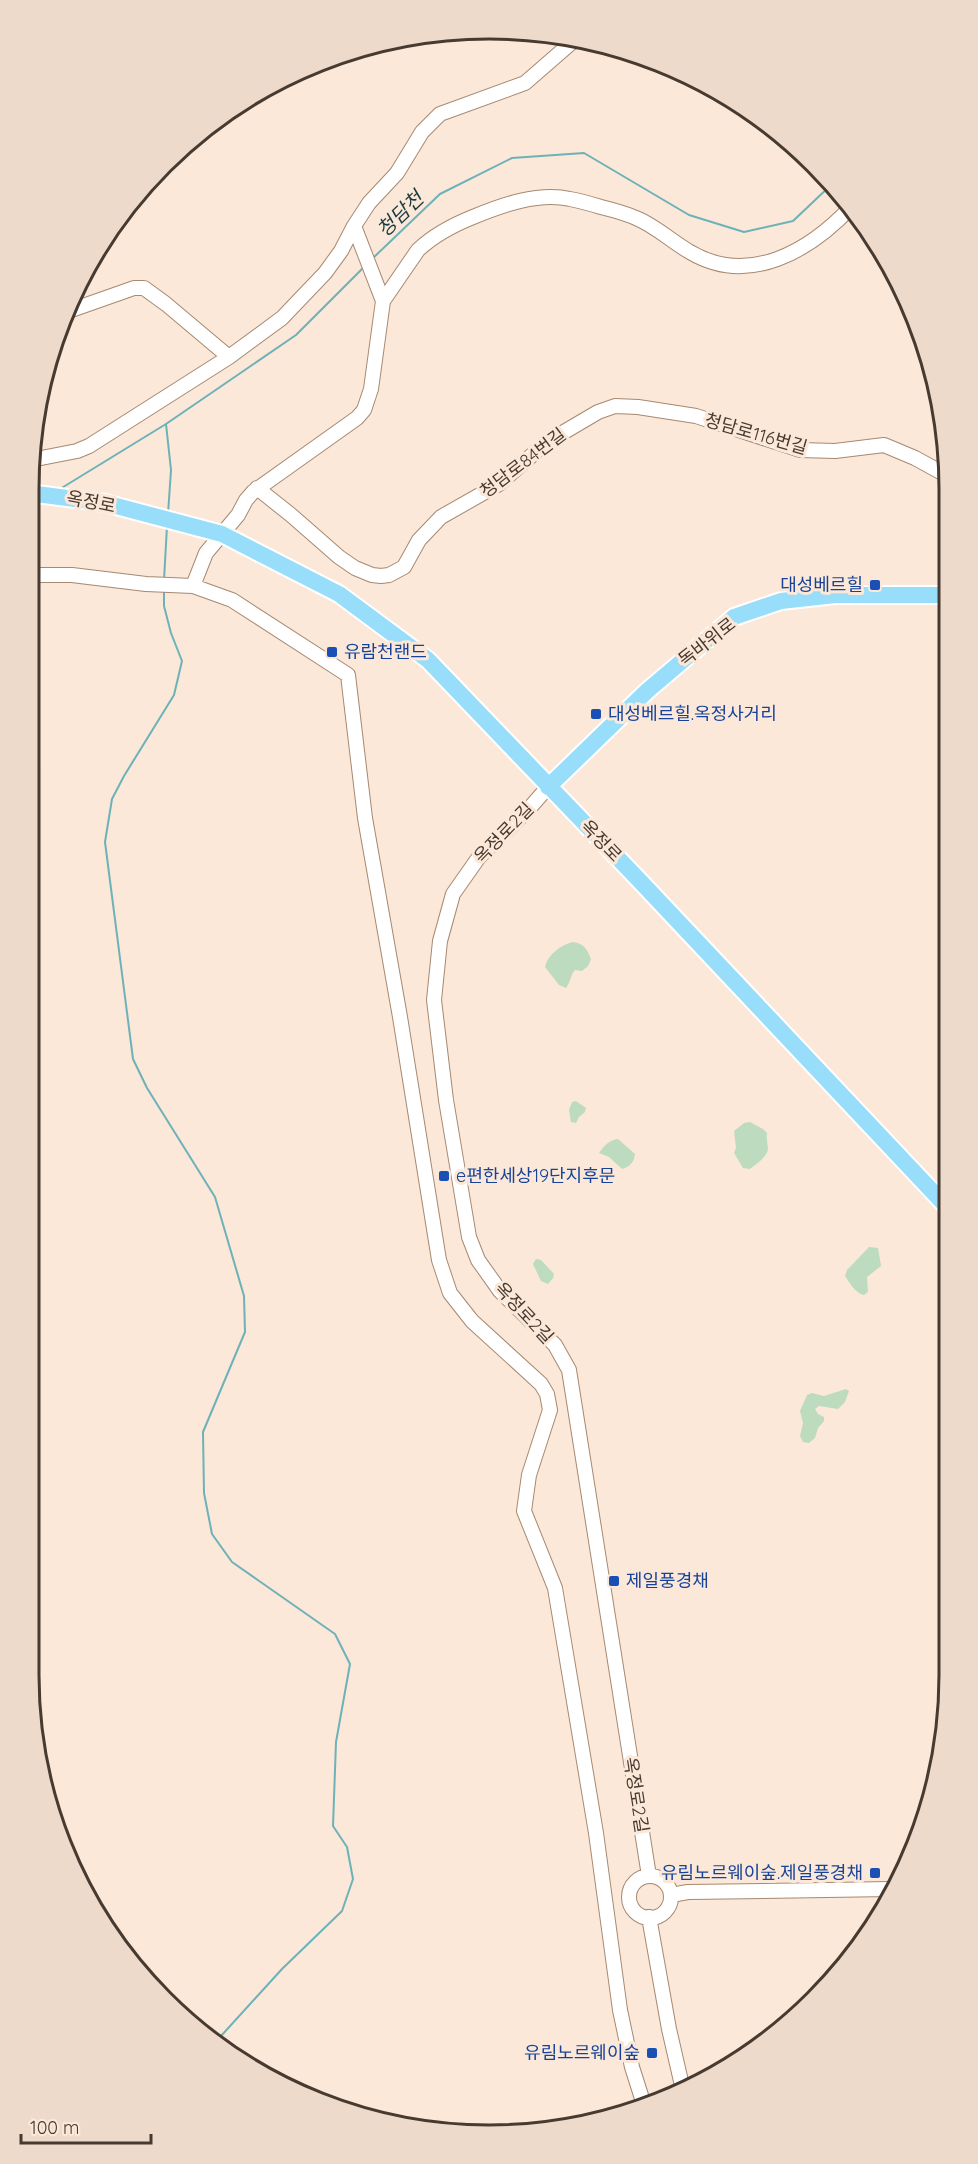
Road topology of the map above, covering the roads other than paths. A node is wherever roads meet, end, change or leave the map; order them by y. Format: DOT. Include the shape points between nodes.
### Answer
graph roads {
  1 [pos="566,46"];
  2 [pos="844,213"];
  3 [pos="356,232"];
  4 [pos="382,296"];
  5 [pos="77,308"];
  6 [pos="229,357"];
  7 [pos="631,406"];
  8 [pos="40,458"];
  9 [pos="938,471"];
  10 [pos="257,488"];
  11 [pos="39,495"];
  12 [pos="216,532"];
  13 [pos="39,568"];
  14 [pos="39,575"];
  15 [pos="60,575"];
  16 [pos="189,586"];
  17 [pos="939,595"];
  18 [pos="548,787"];
  19 [pos="939,1198"];
  20 [pos="649,1876"];
  21 [pos="885,1889"];
  22 [pos="671,1895"];
  23 [pos="649,1917"];
  24 [pos="681,2082"];
  25 [pos="642,2098"];
  1 -- 3 [label="street" via="525,83 440,114 430,122 397,173 369,203"];
  2 -- 4 [label="street" via="821,234 788,254 759,265 739,267 723,266 700,257 624,213 569,198 531,199 459,223 425,243"];
  3 -- 4 [label="street"];
  3 -- 6 [label="street" via="282,318"];
  4 -- 10 [label="street" via="364,410"];
  5 -- 6 [label="street" via="144,288"];
  6 -- 8 [label="street" via="89,446"];
  7 -- 9 [label="street, 청담로116번길" via="696,416 800,450 835,451 884,445"];
  7 -- 10 [label="street, 청담로84번길" via="598,412 547,442 499,484 435,522 404,567 389,575 372,575 355,568"];
  10 -- 12 [label="street" via="238,515"];
  11 -- 12 [label="main road, 옥정로" via="105,503"];
  12 -- 16 [label="street"];
  12 -- 18 [label="main road, 옥정로" via="339,594 428,660"];
  13 -- 15 [label="street"];
  14 -- 15 [label="street"];
  15 -- 16 [label="street"];
  16 -- 25 [label="street" via="232,600 348,675 365,818 439,1260 450,1293 472,1322 541,1384 547,1394 550,1410 529,1475 524,1511 555,1588 596,1833 620,2010"];
  17 -- 18 [label="main road, 독바위로" via="835,595 781,601 734,618 647,691"];
  18 -- 19 [label="main road, 옥정로"];
  18 -- 20 [label="street, 옥정로2길" via="478,857 453,894 440,941 434,1000 469,1237 478,1260 500,1291 555,1345 569,1370"];
  20 -- 22 [label="street" via="666,1883"];
  20 -- 23 [label="street" via="636,1881 630,1893 632,1907"];
  21 -- 22 [label="street"];
  22 -- 23 [label="street" via="667,1908 656,1917"];
  23 -- 24 [label="street"];
}
